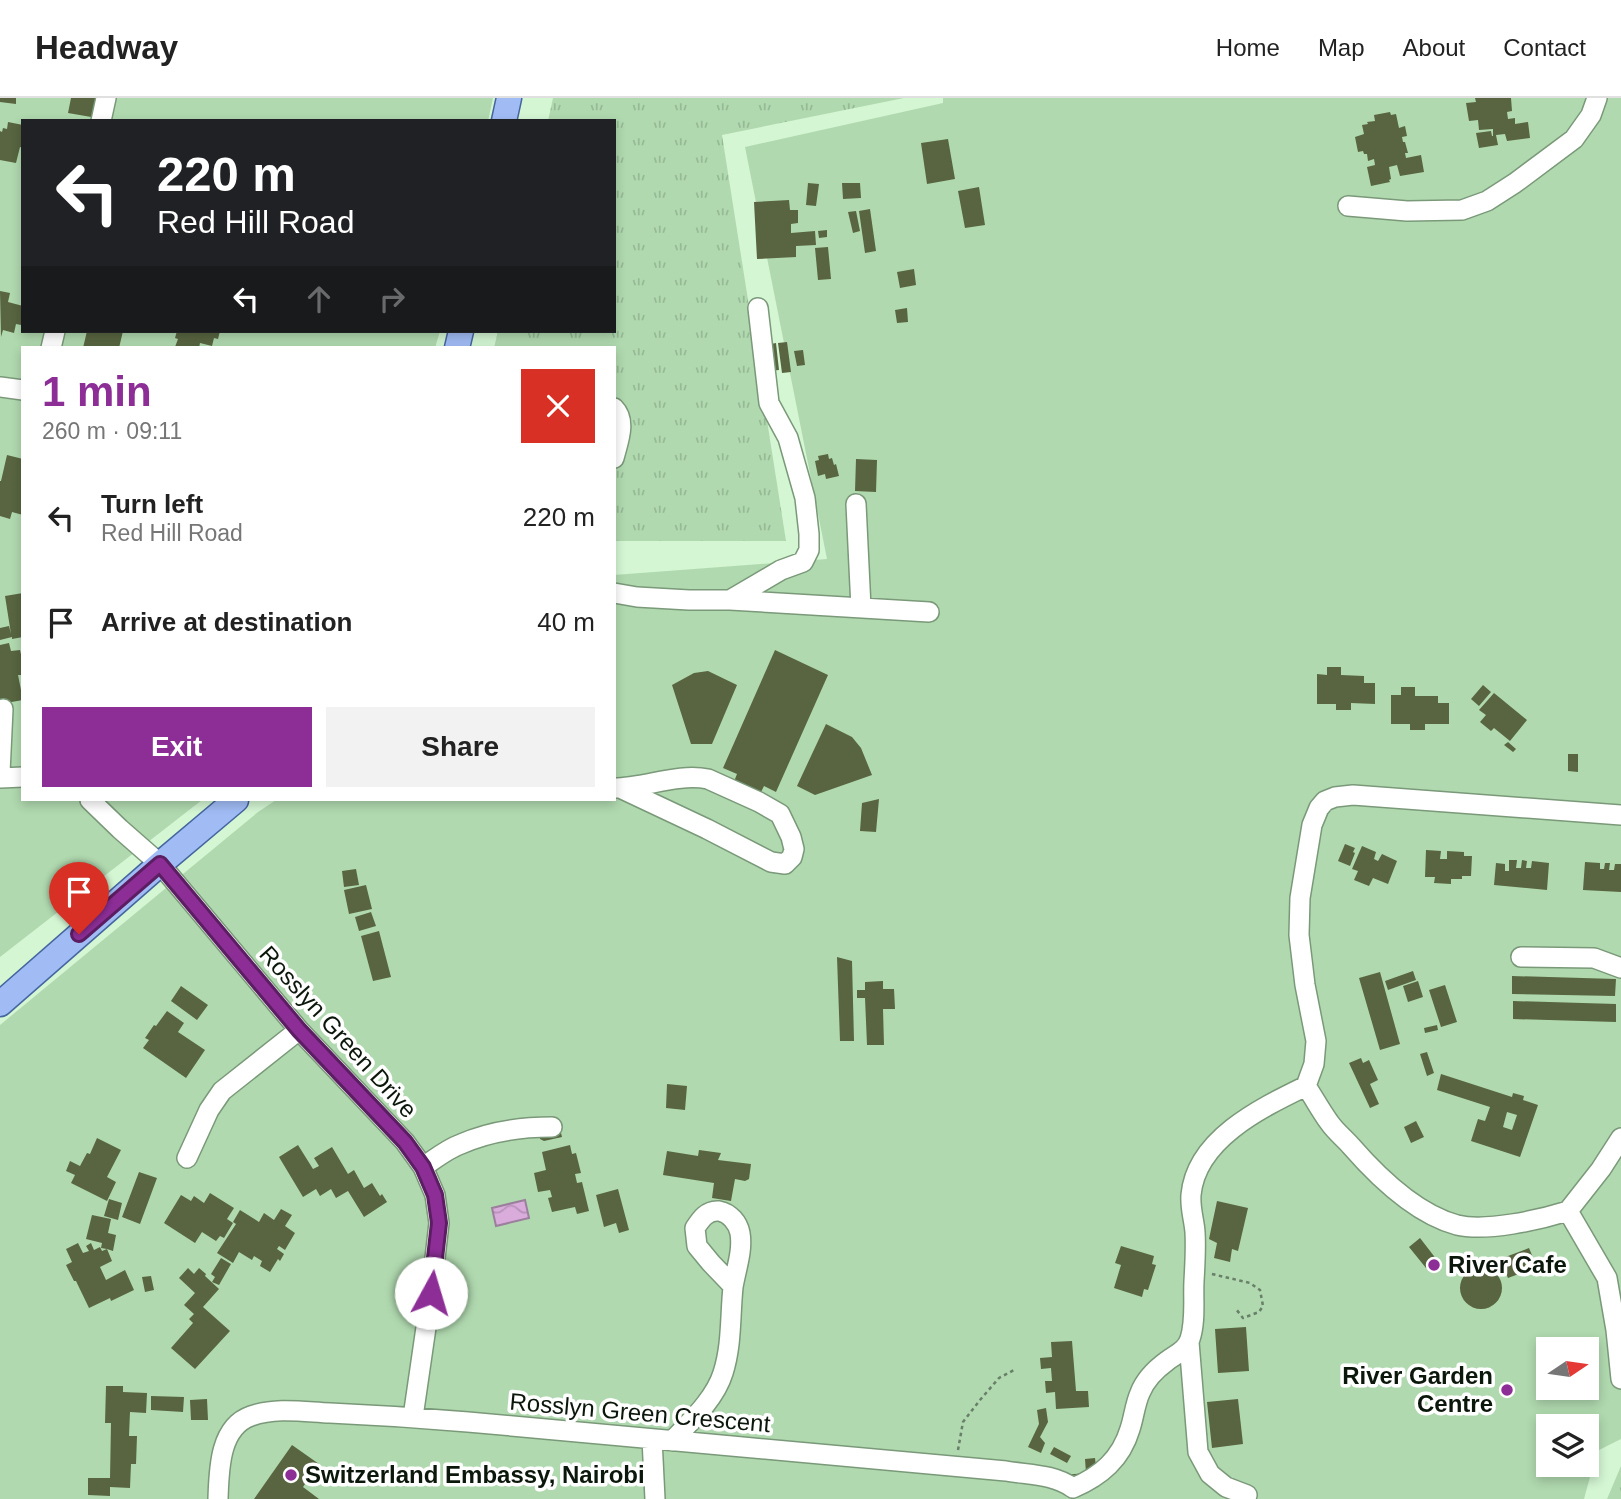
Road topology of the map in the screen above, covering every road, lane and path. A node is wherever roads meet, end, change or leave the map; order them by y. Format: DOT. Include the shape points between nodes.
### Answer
graph roads {
  1 [pos="106,98"];
  2 [pos="509,98"];
  3 [pos="1597,98"];
  4 [pos="101,119"];
  5 [pos="504,119"];
  6 [pos="1348,206"];
  7 [pos="758,308"];
  8 [pos="0,387"];
  9 [pos="21,390"];
  10 [pos="616,410"];
  11 [pos="616,449"];
  12 [pos="856,504"];
  13 [pos="616,593"];
  14 [pos="730,600"];
  15 [pos="861,608"];
  16 [pos="929,612"];
  17 [pos="2,709"];
  18 [pos="0,776"];
  19 [pos="21,777"];
  20 [pos="617,788"];
  21 [pos="235,801"];
  22 [pos="97,804"];
  23 [pos="1621,815"];
  24 [pos="160,864"];
  25 [pos="1521,957"];
  26 [pos="1621,968"];
  27 [pos="0,1004"];
  28 [pos="299,1030"];
  29 [pos="1306,1086"];
  30 [pos="552,1127"];
  31 [pos="1621,1138"];
  32 [pos="187,1158"];
  33 [pos="423,1167"];
  34 [pos="1568,1212"];
  35 [pos="1195,1270"];
  36 [pos="733,1286"];
  37 [pos="1236,1308"];
  38 [pos="1189,1342"];
  39 [pos="1014,1370"];
  40 [pos="1621,1379"];
  41 [pos="413,1417"];
  42 [pos="662,1440"];
  43 [pos="952,1466"];
  44 [pos="1073,1494"];
  45 [pos="1247,1494"];
  46 [pos="218,1499"];
  47 [pos="655,1499"];
  1 -- 4 [label="street"];
  2 -- 5 [label="main road"];
  3 -- 6 [label="street" via="1574,139 1486,201 1462,210"];
  7 -- 14 [label="street" via="769,404 788,438 802,486 809,550 803,562"];
  8 -- 9 [label="street"];
  10 -- 11 [label="street" via="622,421"];
  12 -- 15 [label="street"];
  13 -- 14 [label="street"];
  14 -- 15 [label="street"];
  15 -- 16 [label="street"];
  17 -- 18 [label="street"];
  18 -- 19 [label="street"];
  20 -- 20 [label="street" via="771,862 785,864 792,857 791,836 780,814 708,779"];
  21 -- 24 [label="main road"];
  22 -- 24 [label="street, Rosslyn Green Drive"];
  23 -- 29 [label="street" via="1353,795 1325,801 1312,825 1300,898 1299,935 1316,1041"];
  24 -- 27 [label="main road"];
  24 -- 28 [label="street, Rosslyn Green Drive"];
  25 -- 26 [label="street" via="1594,958"];
  28 -- 32 [label="street" via="222,1091"];
  28 -- 33 [label="street, Rosslyn Green Drive"];
  29 -- 34 [label="street" via="1330,1123 1372,1170 1429,1213 1475,1227"];
  29 -- 35 [label="street" via="1241,1121 1195,1174 1190,1213 1195,1229"];
  30 -- 33 [label="street" via="495,1132 458,1144"];
  31 -- 34 [label="street"];
  33 -- 41 [label="street, Rosslyn Green Drive" via="435,1195 439,1223"];
  34 -- 40 [label="street" via="1607,1278"];
  35 -- 37 [label="path" via="1250,1283 1259,1290 1263,1306 1259,1312 1243,1318"];
  35 -- 38 [label="street"];
  36 -- 42 [label="street" via="723,1376 704,1407"];
  38 -- 44 [label="street, Rosslyn Green Crescent" via="1144,1385 1118,1455"];
  38 -- 45 [label="street" via="1198,1452 1210,1474 1226,1487"];
  39 -- 43 [label="path" via="999,1378 963,1422"];
  41 -- 42 [label="street, Rosslyn Green Crescent"];
  41 -- 46 [label="street, Rosslyn Green Crescent" via="285,1411 250,1416 227,1438 219,1468"];
  42 -- 43 [label="street, Rosslyn Green Crescent"];
  42 -- 47 [label="street"];
  43 -- 44 [label="street, Rosslyn Green Crescent" via="1054,1478 1065,1482"];
}
